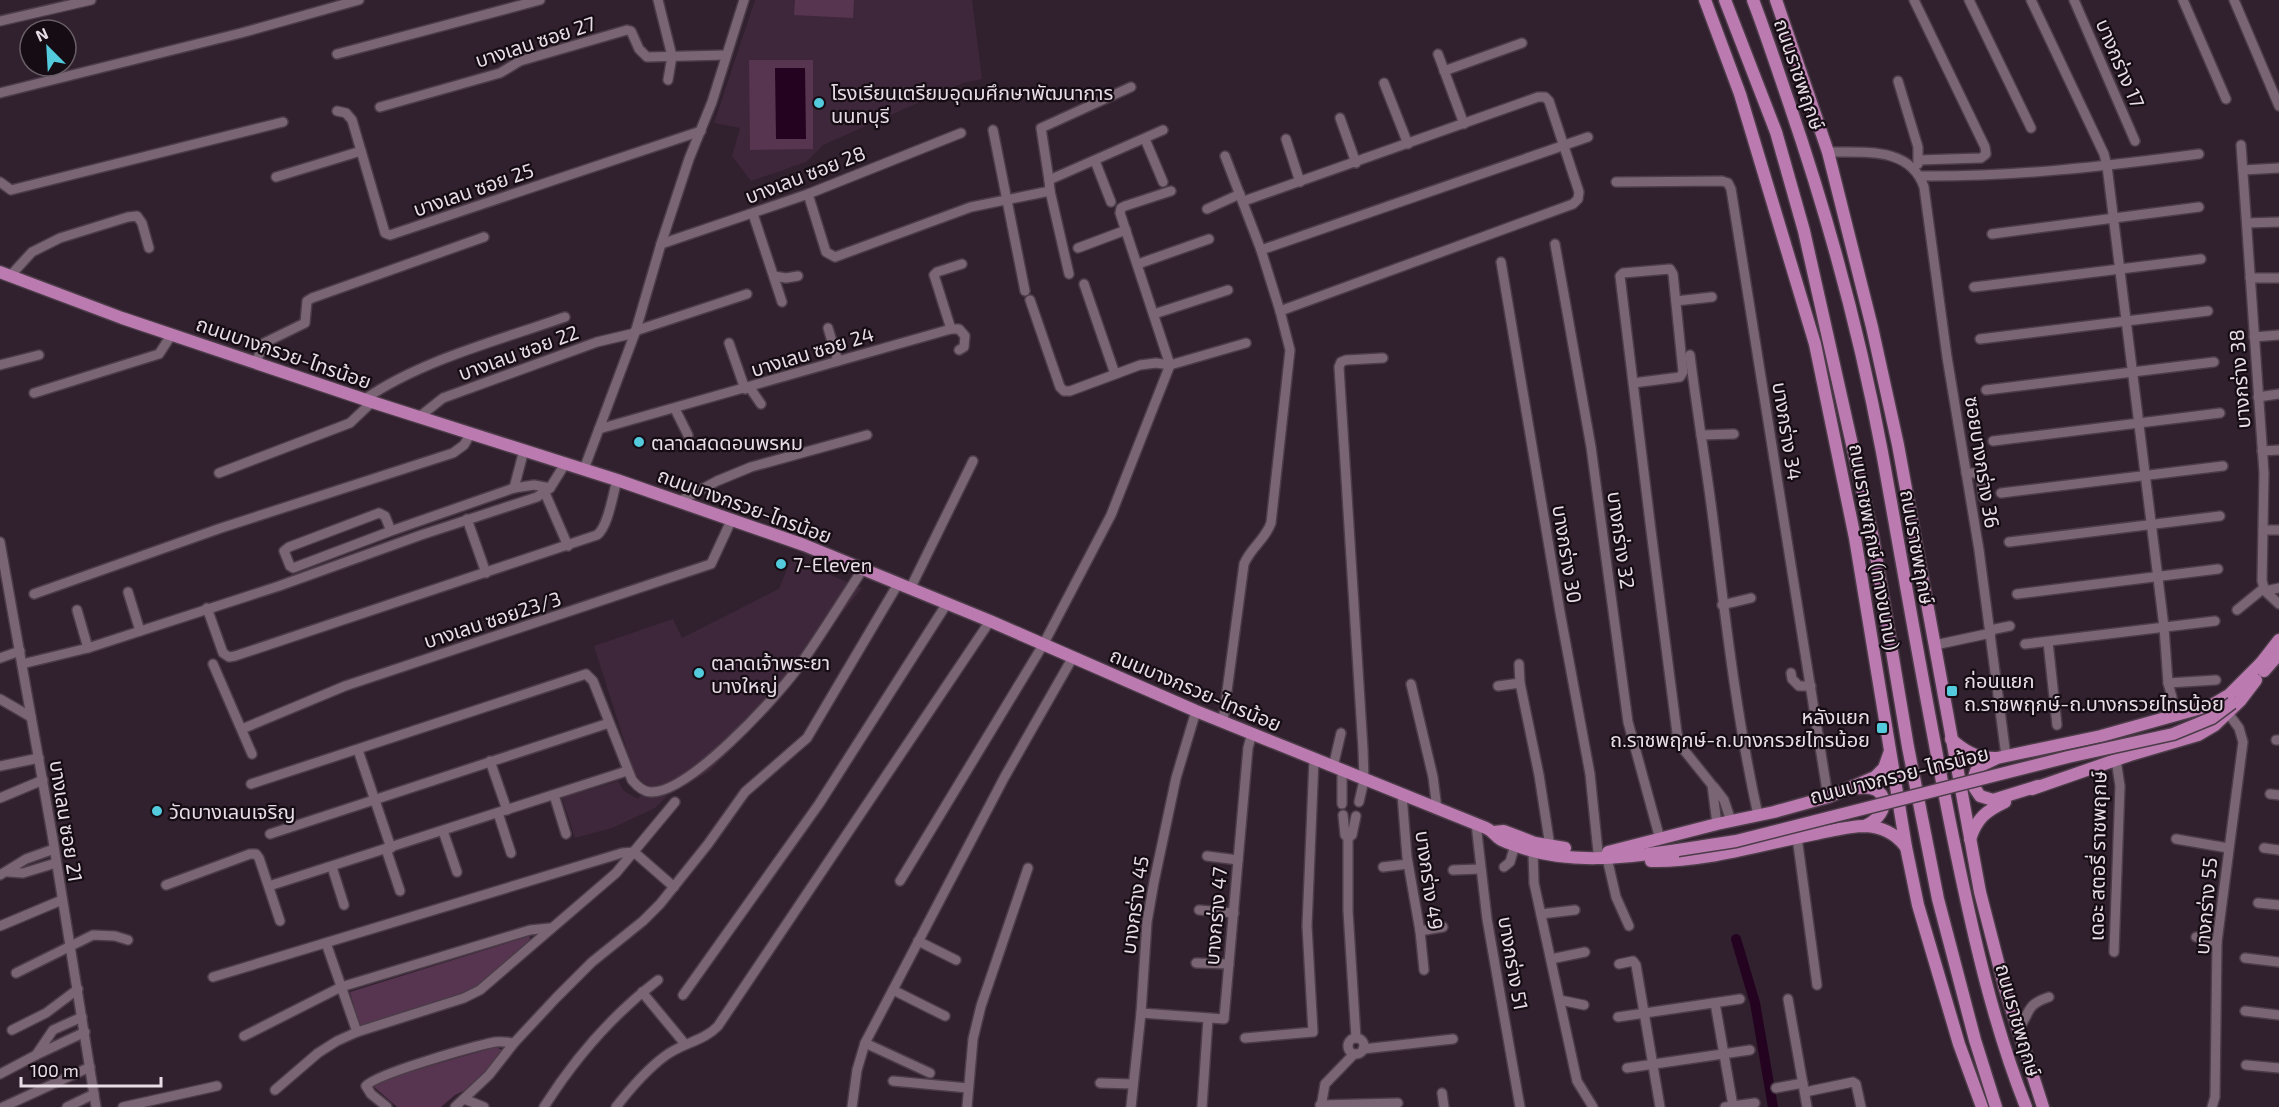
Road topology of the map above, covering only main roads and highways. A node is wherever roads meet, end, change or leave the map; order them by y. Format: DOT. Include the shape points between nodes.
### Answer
graph roads {
  1 [pos="1705,0"];
  2 [pos="1725,0"];
  3 [pos="1753,0"];
  4 [pos="1776,0"];
  5 [pos="1845,221"];
  6 [pos="5,274"];
  7 [pos="1856,330"];
  8 [pos="1839,459"];
  9 [pos="1872,538"];
  10 [pos="2279,640"];
  11 [pos="2278,656"];
  12 [pos="2262,662"];
  13 [pos="2230,705"];
  14 [pos="1951,739"];
  15 [pos="1890,748"];
  16 [pos="2001,757"];
  17 [pos="2038,786"];
  18 [pos="1848,789"];
  19 [pos="1865,826"];
  20 [pos="1494,832"];
  21 [pos="1969,840"];
  22 [pos="1906,847"];
  23 [pos="1608,855"];
  24 [pos="1989,993"];
  25 [pos="1975,1040"];
  26 [pos="2033,1079"];
  27 [pos="1983,1107"];
  28 [pos="1996,1107"];
  29 [pos="2026,1107"];
  30 [pos="2043,1107"];
  1 -- 8 [label="main road, ถนนราชพฤกษ์ (ทางขนาน)" via="1740,94 1787,244 1815,344"];
  2 -- 9 [label="main road" via="1776,132 1804,231"];
  3 -- 7 [label="main road, ถนนราชพฤกษ์" via="1806,152"];
  4 -- 5 [label="main road, ถนนราชพฤกษ์ (ทางขนาน)" via="1828,152"];
  5 -- 7 [label="main road"];
  5 -- 14 [label="main road, ถนนราชพฤกษ์ (ทางขนาน)" via="1896,435"];
  6 -- 20 [label="main road, ถนนบางกรวย-ไทรน้อย" via="172,334 804,545"];
  7 -- 24 [label="main road, ถนนราชพฤกษ์" via="1934,744"];
  8 -- 9 [label="main road"];
  8 -- 15 [label="main road, ถนนราชพฤกษ์ (ทางขนาน)"];
  9 -- 25 [label="main road" via="1936,887"];
  10 -- 12 [label="main road, ถนนบางกรวย-ไทรน้อย"];
  11 -- 13 [label="main road, ถนนบางกรวย-ไทรน้อย"];
  12 -- 13 [label="main road, ถนนบางกรวย-ไทรน้อย"];
  12 -- 16 [label="main road" via="2229,695 2212,705 2102,736"];
  13 -- 17 [label="main road" via="2215,725 2198,735"];
  13 -- 23 [label="main road, ถนนบางกรวย-ไทรน้อย, bridge" via="2212,718 2173,734 1736,841"];
  14 -- 16 [label="main road" via="1965,751 1987,758"];
  14 -- 21 [label="main road, ถนนราชพฤกษ์ (ทางขนาน)"];
  15 -- 18 [label="main road" via="1884,768 1875,777"];
  15 -- 22 [label="main road, ถนนราชพฤกษ์ (ทางขนาน)"];
  16 -- 17 [label="main road" via="1976,771 1974,786 1980,796 2000,799"];
  17 -- 21 [label="main road" via="1988,810 1974,825"];
  18 -- 19 [label="main road" via="1873,788 1884,801 1880,817"];
  18 -- 23 [label="main road"];
  19 -- 22 [label="main road" via="1893,833"];
  19 -- 23 [label="main road" via="1718,855 1659,861"];
  20 -- 23 [label="main road, ถนนบางกรวย-ไทรน้อย"];
  20 -- 23 [label="main road, ถนนบางกรวย-ไทรน้อย" via="1500,839 1533,851 1587,858"];
  21 -- 26 [label="main road, ถนนราชพฤกษ์ (ทางขนาน)" via="1991,935"];
  22 -- 27 [label="main road, ถนนราชพฤกษ์ (ทางขนาน)" via="1924,927 1959,1044"];
  24 -- 26 [label="main road"];
  24 -- 29 [label="main road, ถนนราชพฤกษ์"];
  25 -- 27 [label="main road"];
  25 -- 28 [label="main road"];
  26 -- 30 [label="main road, ถนนราชพฤกษ์ (ทางขนาน)"];
}
